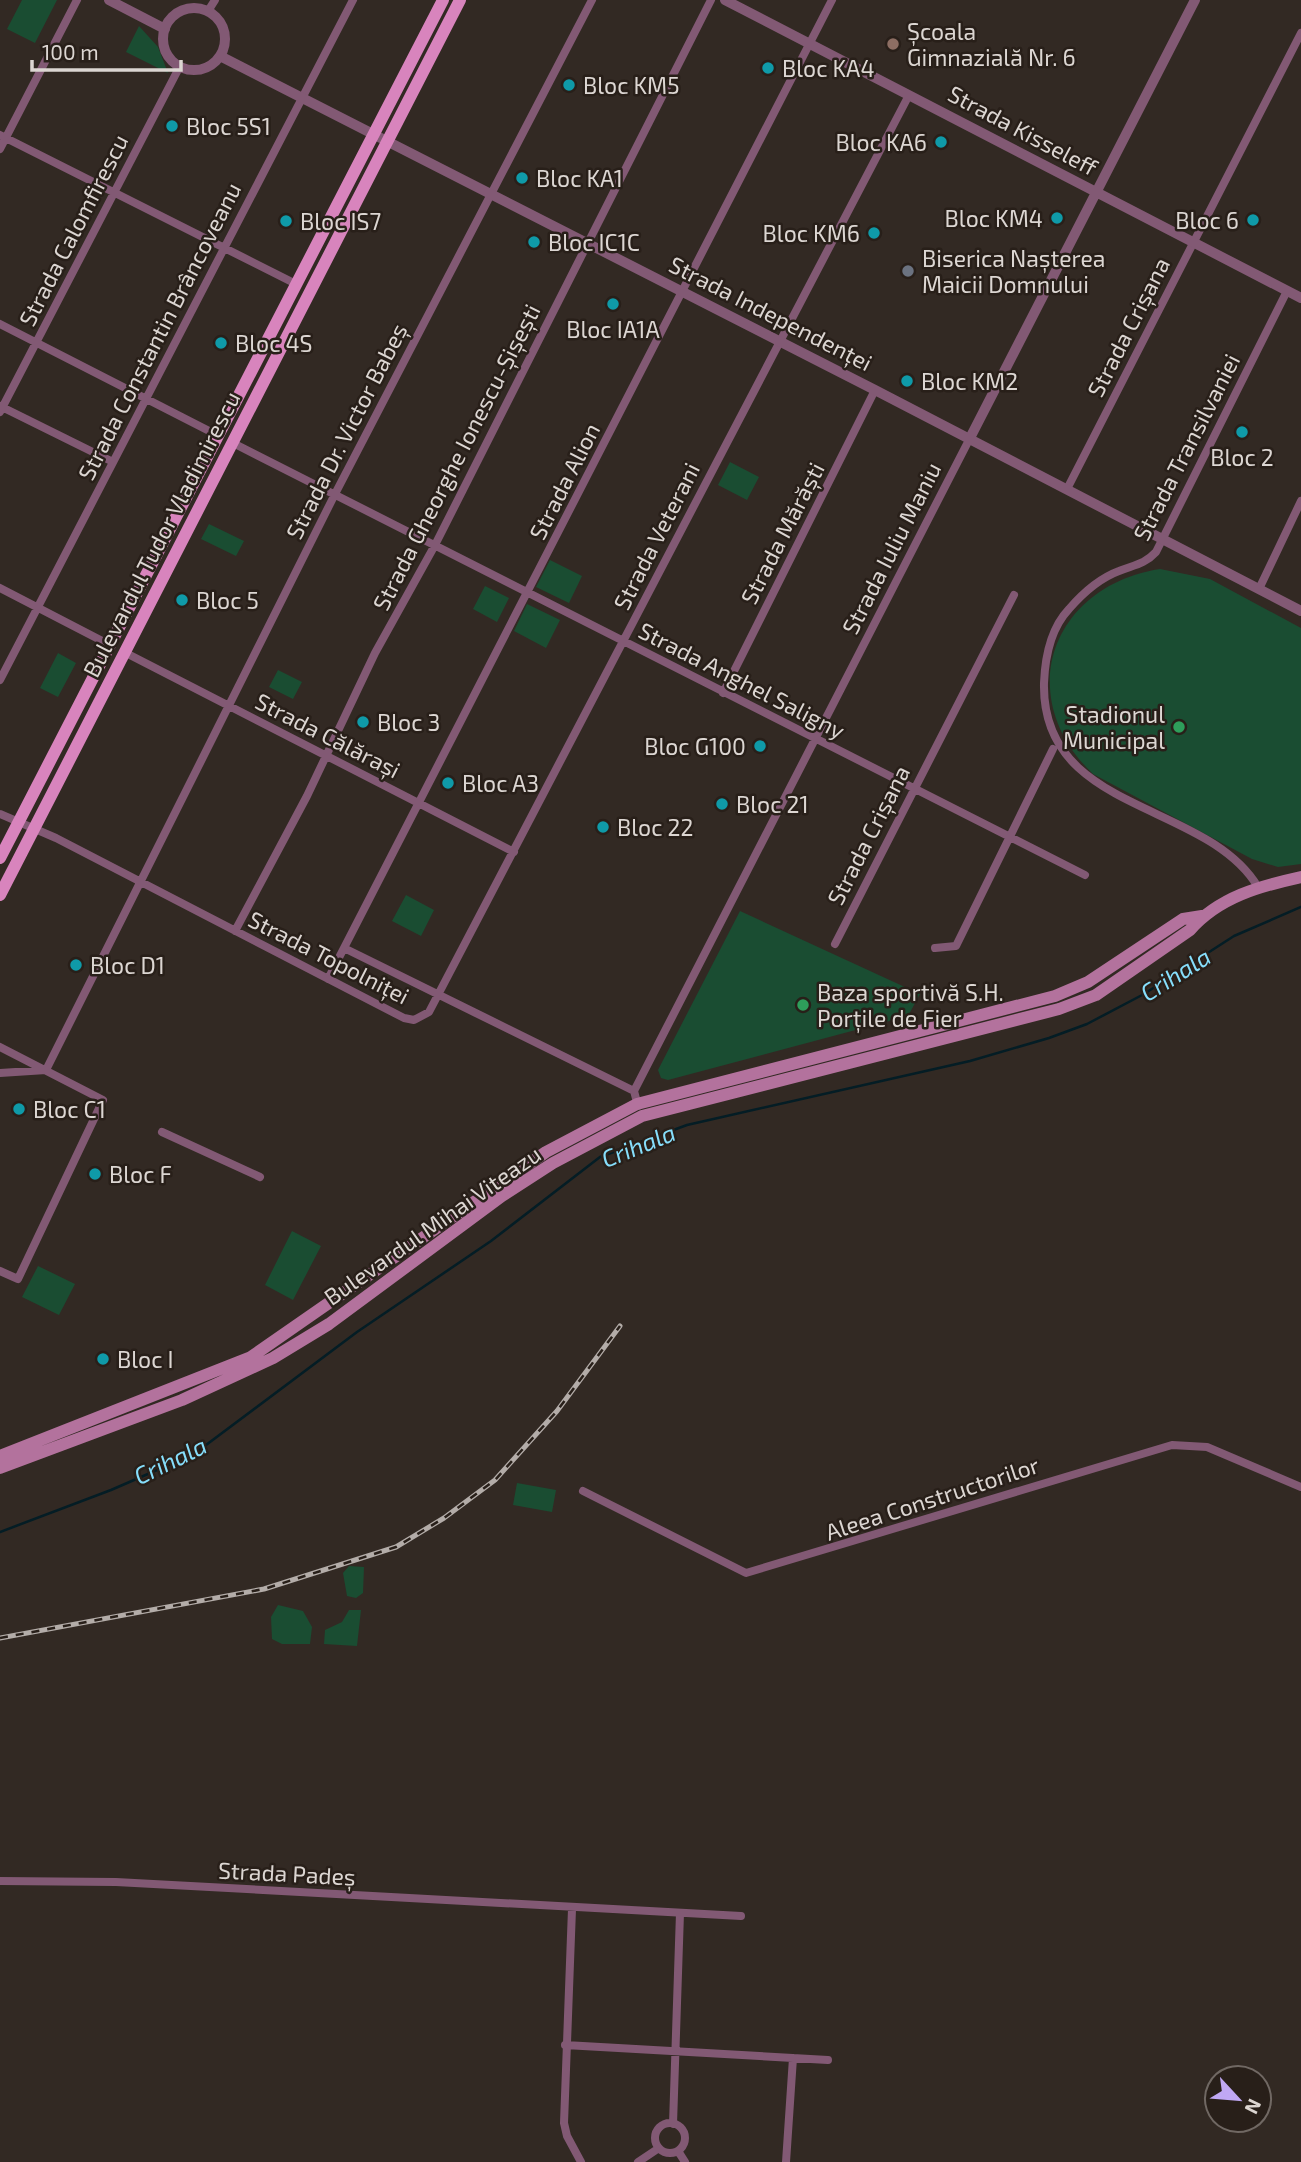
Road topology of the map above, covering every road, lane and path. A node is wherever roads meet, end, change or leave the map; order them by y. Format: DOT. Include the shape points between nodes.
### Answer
graph roads {
  1 [pos="77,0"];
  2 [pos="109,0"];
  3 [pos="215,0"];
  4 [pos="353,0"];
  5 [pos="443,0"];
  6 [pos="460,0"];
  7 [pos="592,0"];
  8 [pos="712,0"];
  9 [pos="725,0"];
  10 [pos="832,0"];
  11 [pos="1195,0"];
  12 [pos="208,11"];
  13 [pos="165,29"];
  14 [pos="1301,33"];
  15 [pos="809,44"];
  16 [pos="220,56"];
  17 [pos="180,66"];
  18 [pos="909,94"];
  19 [pos="302,98"];
  20 [pos="372,135"];
  21 [pos="3,136"];
  22 [pos="386,143"];
  23 [pos="0,149"];
  24 [pos="114,193"];
  25 [pos="1096,193"];
  26 [pos="490,195"];
  27 [pos="1193,242"];
  28 [pos="587,244"];
  29 [pos="224,247"];
  30 [pos="296,284"];
  31 [pos="1287,290"];
  32 [pos="682,293"];
  33 [pos="1301,298"];
  34 [pos="0,324"];
  35 [pos="778,341"];
  36 [pos="36,342"];
  37 [pos="875,390"];
  38 [pos="146,398"];
  39 [pos="1,408"];
  40 [pos="217,435"];
  41 [pos="970,438"];
  42 [pos="231,442"];
  43 [pos="113,462"];
  44 [pos="1067,489"];
  45 [pos="335,494"];
  46 [pos="1301,500"];
  47 [pos="1163,539"];
  48 [pos="435,545"];
  49 [pos="0,588"];
  50 [pos="1259,589"];
  51 [pos="528,592"];
  52 [pos="1014,595"];
  53 [pos="38,607"];
  54 [pos="1301,611"];
  55 [pos="624,641"];
  56 [pos="110,645"];
  57 [pos="124,652"];
  58 [pos="0,680"];
  59 [pos="723,693"];
  60 [pos="227,706"];
  61 [pos="817,740"];
  62 [pos="1053,749"];
  63 [pos="326,754"];
  64 [pos="914,789"];
  65 [pos="418,803"];
  66 [pos="0,814"];
  67 [pos="18,823"];
  68 [pos="34,827"];
  69 [pos="1010,837"];
  70 [pos="514,852"];
  71 [pos="0,858"];
  72 [pos="1085,875"];
  73 [pos="1301,877"];
  74 [pos="141,884"];
  75 [pos="1258,887"];
  76 [pos="0,895"];
  77 [pos="235,931"];
  78 [pos="835,944"];
  79 [pos="344,948"];
  80 [pos="935,948"];
  81 [pos="328,979"];
  82 [pos="439,995"];
  83 [pos="0,1047"];
  84 [pos="46,1070"];
  85 [pos="0,1073"];
  86 [pos="638,1104"];
  87 [pos="163,1132"];
  88 [pos="260,1177"];
  89 [pos="0,1271"];
  90 [pos="126,1414"];
  91 [pos="0,1457"];
  92 [pos="0,1468"];
  93 [pos="1301,1487"];
  94 [pos="583,1490"];
  95 [pos="0,1881"];
  96 [pos="572,1909"];
  97 [pos="680,1913"];
  98 [pos="741,1916"];
  99 [pos="565,2045"];
  100 [pos="676,2050"];
  101 [pos="793,2059"];
  102 [pos="828,2060"];
  103 [pos="673,2124"];
  104 [pos="659,2148"];
  105 [pos="678,2151"];
  106 [pos="581,2162"];
  107 [pos="638,2162"];
  108 [pos="685,2162"];
  109 [pos="786,2162"];
  1 -- 21 [label="street"];
  2 -- 13 [label="street"];
  3 -- 12 [label="street"];
  4 -- 19 [label="street, Strada Constantin Brâncoveanu"];
  5 -- 20 [label="main road, Bulevardul Tudor Vladimirescu"];
  6 -- 22 [label="main road, Bulevardul Tudor Vladimirescu"];
  7 -- 26 [label="street, Strada Dr. Victor Babeș"];
  8 -- 28 [label="street, Strada Gheorghe Ionescu-Șișești"];
  9 -- 15 [label="street, Strada Kisseleff"];
  10 -- 15 [label="street, Strada Alion"];
  11 -- 25 [label="street, Strada Iuliu Maniu"];
  12 -- 13 [label="street" via="198,8 178,13"];
  12 -- 16 [label="street" via="217,18 225,36"];
  13 -- 17 [label="street" via="168,55"];
  14 -- 27 [label="street, Strada Crișana"];
  15 -- 18 [label="street, Strada Kisseleff"];
  15 -- 32 [label="street, Strada Alion"];
  16 -- 17 [label="street" via="198,70"];
  16 -- 19 [label="street, Strada Independenței"];
  17 -- 24 [label="street, Strada Calomfirescu"];
  18 -- 25 [label="street, Strada Kisseleff"];
  18 -- 35 [label="street, Strada Veterani"];
  19 -- 20 [label="street, Strada Independenței"];
  19 -- 29 [label="street, Strada Constantin Brâncoveanu"];
  20 -- 22 [label="street, Strada Independenței"];
  20 -- 30 [label="main road, Bulevardul Tudor Vladimirescu"];
  21 -- 23 [label="street"];
  21 -- 24 [label="street"];
  22 -- 26 [label="street, Strada Independenței"];
  22 -- 42 [label="main road, Bulevardul Tudor Vladimirescu"];
  24 -- 29 [label="street"];
  24 -- 36 [label="street, Strada Calomfirescu"];
  25 -- 27 [label="street, Strada Kisseleff"];
  25 -- 41 [label="street, Strada Iuliu Maniu"];
  26 -- 28 [label="street, Strada Independenței"];
  26 -- 45 [label="street, Strada Dr. Victor Babeș"];
  27 -- 31 [label="street, Strada Kisseleff"];
  27 -- 44 [label="street, Strada Crișana"];
  28 -- 32 [label="street, Strada Independenței"];
  28 -- 48 [label="street, Strada Gheorghe Ionescu-Șișești"];
  29 -- 30 [label="street"];
  29 -- 38 [label="street, Strada Constantin Brâncoveanu"];
  30 -- 40 [label="main road, Bulevardul Tudor Vladimirescu"];
  31 -- 33 [label="street, Strada Kisseleff"];
  31 -- 47 [label="street, Strada Transilvaniei"];
  32 -- 35 [label="street, Strada Independenței"];
  32 -- 51 [label="street, Strada Alion"];
  34 -- 36 [label="street"];
  35 -- 37 [label="street, Strada Independenței"];
  35 -- 55 [label="street, Strada Veterani"];
  36 -- 38 [label="street"];
  36 -- 39 [label="street, Strada Calomfirescu"];
  37 -- 41 [label="street, Strada Independenței"];
  37 -- 59 [label="street, Strada Mărăști"];
  38 -- 40 [label="street"];
  38 -- 43 [label="street, Strada Constantin Brâncoveanu"];
  39 -- 43 [label="street"];
  40 -- 56 [label="main road, Bulevardul Tudor Vladimirescu"];
  41 -- 44 [label="street, Strada Independenței"];
  41 -- 61 [label="street, Strada Iuliu Maniu"];
  42 -- 45 [label="street, Strada Anghel Saligny"];
  42 -- 57 [label="main road, Bulevardul Tudor Vladimirescu"];
  43 -- 53 [label="street, Strada Constantin Brâncoveanu"];
  44 -- 47 [label="street, Strada Independenței"];
  45 -- 48 [label="street, Strada Anghel Saligny"];
  45 -- 60 [label="street, Strada Dr. Victor Babeș"];
  46 -- 50 [label="street"];
  47 -- 50 [label="street, Strada Independenței"];
  47 -- 75 [label="street, Strada Transilvaniei" via="1148,560 1100,582 1066,611 1055,630 1045,675 1044,700 1051,727 1076,767 1097,783 1229,853"];
  48 -- 51 [label="street, Strada Anghel Saligny"];
  48 -- 63 [label="street, Strada Gheorghe Ionescu-Șișești"];
  49 -- 53 [label="street"];
  50 -- 54 [label="street, Strada Independenței"];
  51 -- 55 [label="street, Strada Anghel Saligny"];
  51 -- 65 [label="street, Strada Alion"];
  52 -- 64 [label="street, Strada Crișana"];
  53 -- 56 [label="street"];
  53 -- 58 [label="street, Strada Constantin Brâncoveanu"];
  55 -- 59 [label="street, Strada Anghel Saligny"];
  55 -- 70 [label="street, Strada Veterani"];
  56 -- 67 [label="main road, Bulevardul Tudor Vladimirescu"];
  57 -- 60 [label="street, Strada Călărași"];
  57 -- 68 [label="main road, Bulevardul Tudor Vladimirescu"];
  59 -- 61 [label="street, Strada Anghel Saligny"];
  60 -- 63 [label="street, Strada Călărași"];
  60 -- 74 [label="street, Strada Dr. Victor Babeș"];
  61 -- 64 [label="street, Strada Anghel Saligny"];
  61 -- 86 [label="street, Strada Iuliu Maniu"];
  62 -- 69 [label="street"];
  63 -- 65 [label="street, Strada Călărași"];
  63 -- 77 [label="street, Strada Gheorghe Ionescu-Șișești"];
  64 -- 69 [label="street, Strada Anghel Saligny"];
  64 -- 78 [label="street, Strada Crișana"];
  65 -- 70 [label="street, Strada Călărași"];
  65 -- 79 [label="street, Strada Alion"];
  66 -- 67 [label="street, Strada Topolniței"];
  67 -- 68 [label="street, Strada Topolniței"];
  67 -- 71 [label="main road, Bulevardul Tudor Vladimirescu"];
  68 -- 74 [label="street, Strada Topolniței"];
  68 -- 76 [label="main road, Bulevardul Tudor Vladimirescu"];
  69 -- 72 [label="street, Strada Anghel Saligny"];
  69 -- 80 [label="street" via="957,946"];
  70 -- 82 [label="street, Strada Veterani"];
  73 -- 75 [label="main road, Bulevardul Mihai Viteazu"];
  74 -- 77 [label="street, Strada Topolniței"];
  74 -- 84 [label="street, Strada Dr. Victor Babeș"];
  75 -- 86 [label="main road, Bulevardul Mihai Viteazu" via="1202,916 1190,930 1096,995 1059,1009"];
  77 -- 81 [label="street, Strada Topolniței"];
  79 -- 81 [label="street, Strada Alion"];
  79 -- 82 [label="street"];
  81 -- 82 [label="street, Strada Topolniței" via="414,1020 429,1012"];
  82 -- 86 [label="street, Strada Topolniței"];
  83 -- 84 [label="street"];
  84 -- 85 [label="street"];
  84 -- 89 [label="street" via="103,1100 18,1279"];
  86 -- 90 [label="main road, Bulevardul Mihai Viteazu" via="546,1152 329,1324 273,1358 182,1400"];
  87 -- 88 [label="street"];
  90 -- 91 [label="main road, Bulevardul Mihai Viteazu"];
  90 -- 92 [label="main road, Bulevardul Mihai Viteazu"];
  93 -- 94 [label="street, Aleea Constructorilor" via="1207,1447 1172,1445 746,1573"];
  95 -- 96 [label="street, Strada Padeș" via="117,1882"];
  96 -- 97 [label="street, Strada Padeș"];
  96 -- 99 [label="street"];
  97 -- 98 [label="street, Strada Padeș"];
  97 -- 100 [label="street"];
  99 -- 100 [label="street"];
  99 -- 106 [label="street" via="564,2123"];
  100 -- 101 [label="street"];
  100 -- 103 [label="street"];
  101 -- 102 [label="street"];
  101 -- 109 [label="street"];
  103 -- 104 [label="street" via="657,2131"];
  103 -- 105 [label="street" via="682,2129 685,2138"];
  104 -- 105 [label="street" via="668,2153"];
  104 -- 107 [label="street"];
  105 -- 108 [label="street"];
}
